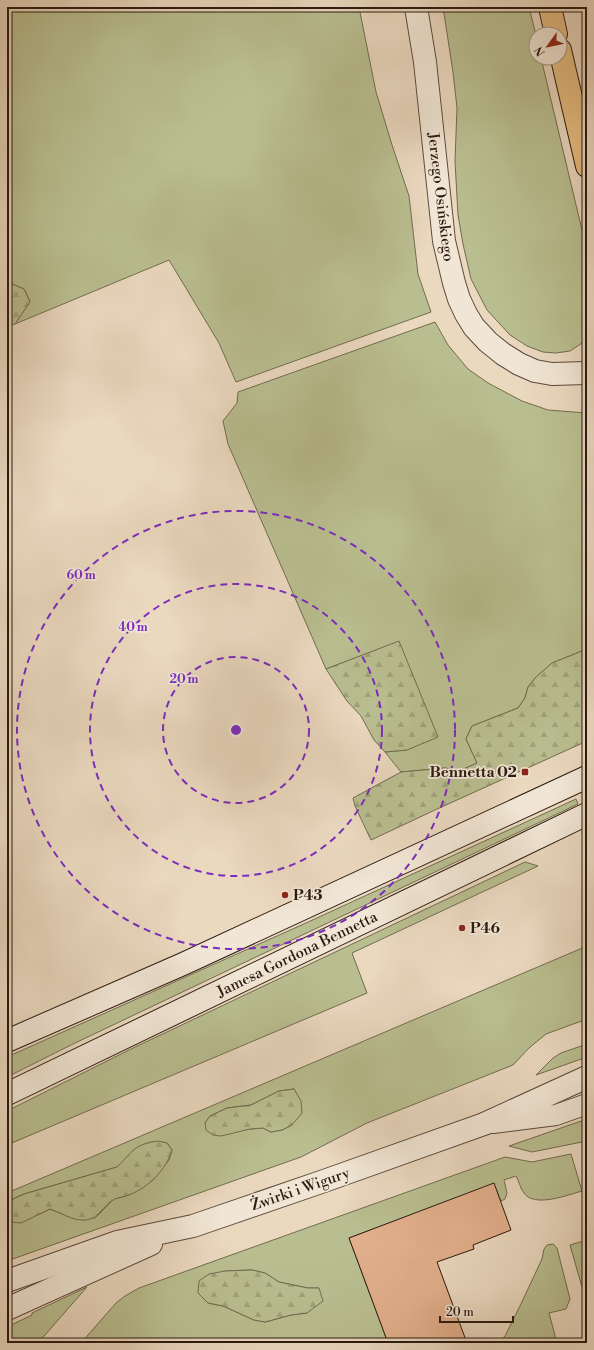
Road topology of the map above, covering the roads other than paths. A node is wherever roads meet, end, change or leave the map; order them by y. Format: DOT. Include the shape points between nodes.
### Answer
graph roads {
  1 [pos="416,7"];
  2 [pos="550,7"];
  3 [pos="554,26"];
  4 [pos="564,66"];
  5 [pos="587,166"];
  6 [pos="587,373"];
  7 [pos="587,777"];
  8 [pos="587,814"];
  9 [pos="7,1041"];
  10 [pos="587,1077"];
  11 [pos="7,1094"];
  12 [pos="587,1104"];
  13 [pos="484,1124"];
  14 [pos="193,1226"];
  15 [pos="7,1281"];
  16 [pos="7,1309"];
  1 -- 6 [label="street, Jerzego Osińskiego" via="425,62 444,240 454,283 466,314 488,342 519,364 535,371 552,374"];
  2 -- 3 [label="highway"];
  4 -- 5 [label="highway"];
  7 -- 9 [label="street" via="183,964"];
  8 -- 11 [label="street, Jamesa Gordona Bennetta"];
  10 -- 13 [label="street, Żwirki i Wigury"];
  12 -- 13 [label="street" via="556,1115"];
  13 -- 14 [label="street, Żwirki i Wigury"];
  14 -- 15 [label="street, Żwirki i Wigury" via="117,1242"];
  14 -- 16 [label="street"];
}
